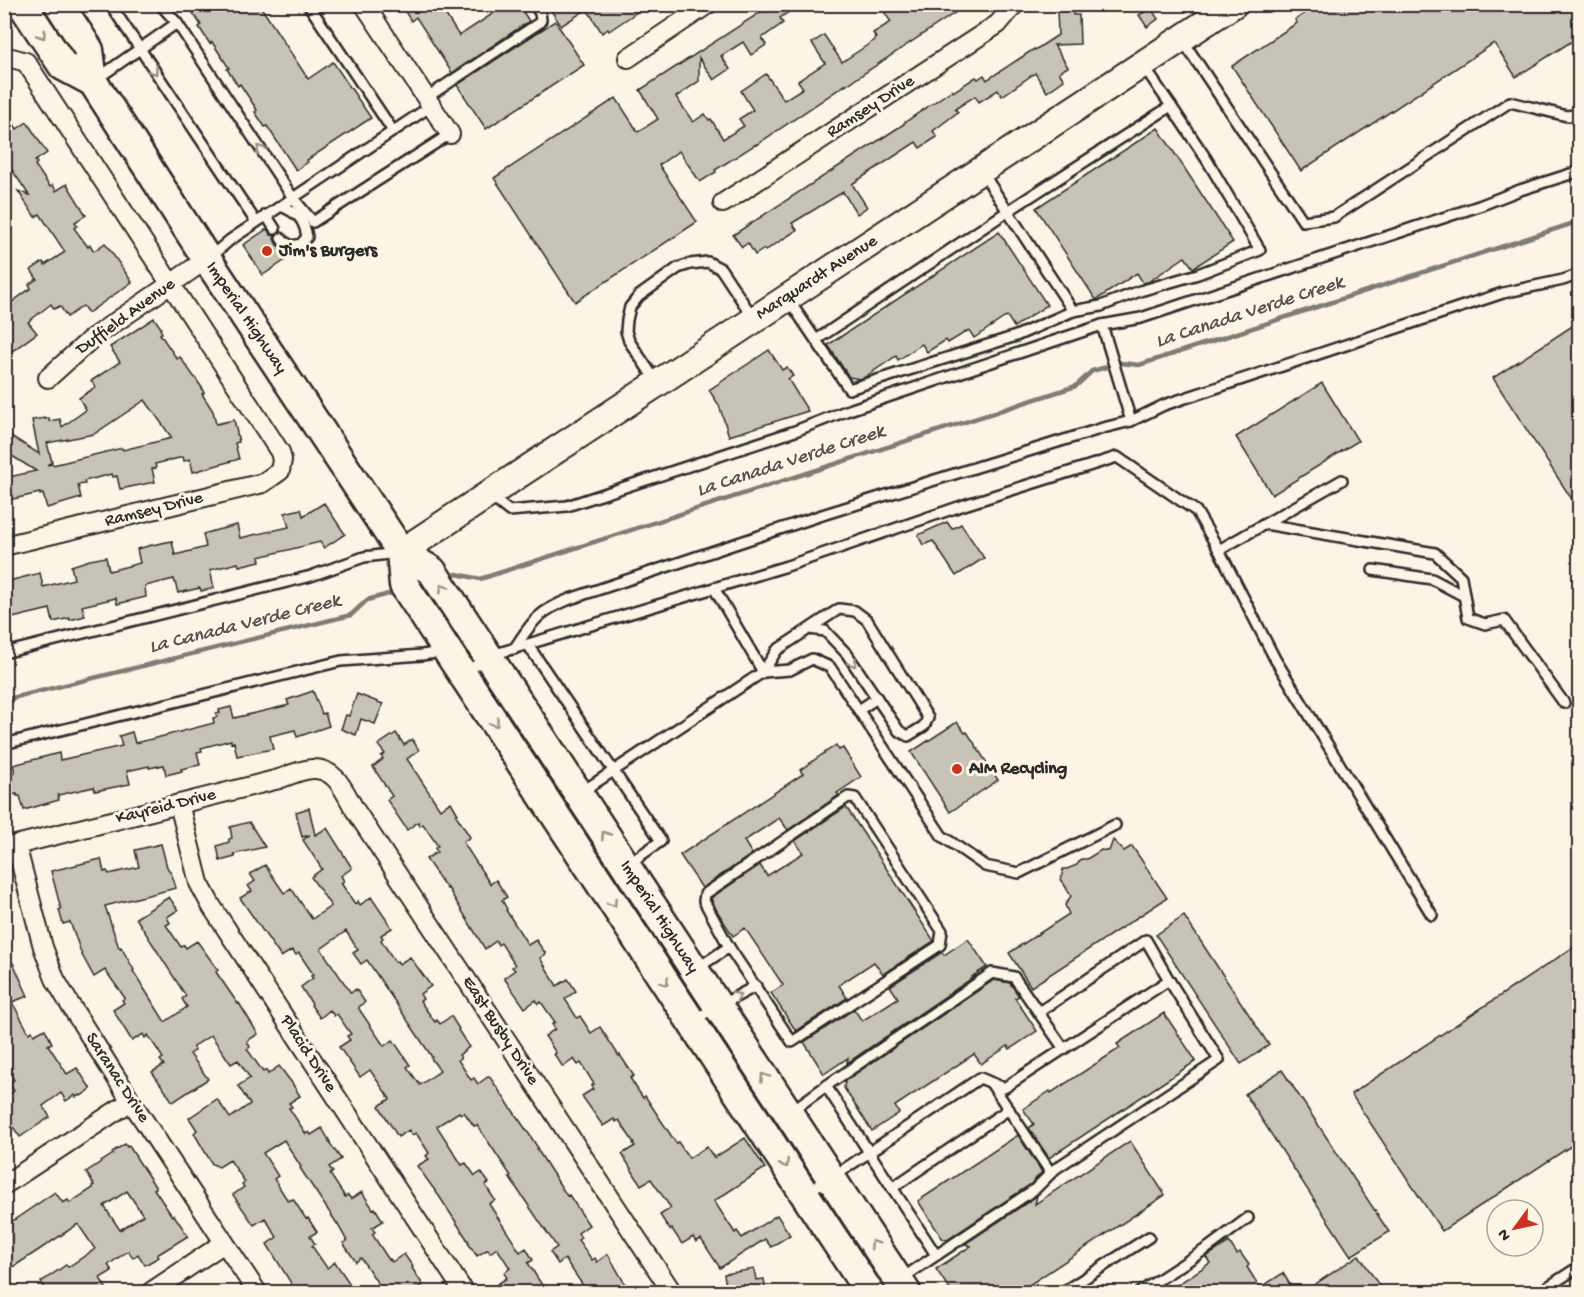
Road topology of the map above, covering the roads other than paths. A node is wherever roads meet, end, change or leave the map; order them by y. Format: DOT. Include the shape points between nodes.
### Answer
graph roads {
  1 [pos="22,4"];
  2 [pos="59,4"];
  3 [pos="110,4"];
  4 [pos="160,4"];
  5 [pos="308,4"];
  6 [pos="364,4"];
  7 [pos="534,4"];
  8 [pos="708,4"];
  9 [pos="1015,4"];
  10 [pos="1234,4"];
  11 [pos="177,22"];
  12 [pos="1182,39"];
  13 [pos="139,49"];
  14 [pos="628,57"];
  15 [pos="4,58"];
  16 [pos="1143,64"];
  17 [pos="93,82"];
  18 [pos="429,102"];
  19 [pos="1171,106"];
  20 [pos="1580,114"];
  21 [pos="393,131"];
  22 [pos="450,134"];
  23 [pos="981,170"];
  24 [pos="1580,171"];
  25 [pos="292,198"];
  26 [pos="723,203"];
  27 [pos="281,206"];
  28 [pos="1008,212"];
  29 [pos="266,215"];
  30 [pos="256,222"];
  31 [pos="275,229"];
  32 [pos="281,238"];
  33 [pos="207,259"];
  34 [pos="1580,274"];
  35 [pos="171,284"];
  36 [pos="787,298"];
  37 [pos="1073,311"];
  38 [pos="754,319"];
  39 [pos="1102,325"];
  40 [pos="816,340"];
  41 [pos="48,378"];
  42 [pos="657,383"];
  43 [pos="1131,421"];
  44 [pos="1342,480"];
  45 [pos="488,494"];
  46 [pos="1265,524"];
  47 [pos="4,546"];
  48 [pos="1219,550"];
  49 [pos="404,556"];
  50 [pos="1373,570"];
  51 [pos="714,588"];
  52 [pos="1464,596"];
  53 [pos="809,629"];
  54 [pos="442,643"];
  55 [pos="528,645"];
  56 [pos="4,653"];
  57 [pos="501,653"];
  58 [pos="763,672"];
  59 [pos="462,674"];
  60 [pos="877,698"];
  61 [pos="1564,703"];
  62 [pos="859,710"];
  63 [pos="4,744"];
  64 [pos="327,771"];
  65 [pos="614,772"];
  66 [pos="578,795"];
  67 [pos="179,804"];
  68 [pos="1115,825"];
  69 [pos="10,847"];
  70 [pos="625,866"];
  71 [pos="1432,915"];
  72 [pos="729,947"];
  73 [pos="694,970"];
  74 [pos="1169,980"];
  75 [pos="756,986"];
  76 [pos="718,1006"];
  77 [pos="1039,1012"];
  78 [pos="691,1021"];
  79 [pos="1064,1049"];
  80 [pos="991,1083"];
  81 [pos="826,1086"];
  82 [pos="131,1101"];
  83 [pos="1009,1109"];
  84 [pos="788,1113"];
  85 [pos="869,1152"];
  86 [pos="1051,1173"];
  87 [pos="831,1178"];
  88 [pos="4,1185"];
  89 [pos="892,1188"];
  90 [pos="804,1193"];
  91 [pos="1248,1218"];
  92 [pos="1149,1237"];
  93 [pos="224,1243"];
  94 [pos="936,1256"];
  95 [pos="1580,1266"];
  96 [pos="902,1287"];
  97 [pos="151,1293"];
  98 [pos="257,1293"];
  99 [pos="464,1293"];
  100 [pos="672,1293"];
  101 [pos="869,1293"];
  102 [pos="1063,1293"];
  103 [pos="1140,1293"];
  104 [pos="1540,1293"];
  1 -- 17 [label="main road, Imperial Highway, one-way" via="63,66"];
  2 -- 17 [label="main road, Imperial Highway" via="89,50"];
  3 -- 13 [label="lane"];
  4 -- 11 [label="lane"];
  5 -- 21 [label="lane"];
  6 -- 18 [label="street"];
  7 -- 18 [label="lane" via="540,23"];
  8 -- 14 [label="street"];
  9 -- 26 [label="street, Ramsey Drive" via="998,24"];
  10 -- 12 [label="street, Marquardt Avenue"];
  11 -- 13 [label="lane"];
  25 -- 11 [label="lane, one-way"];
  12 -- 16 [label="street, Marquardt Avenue"];
  12 -- 20 [label="lane" via="1303,220 1334,217 1510,102 1567,116"];
  13 -- 17 [label="lane"];
  13 -- 30 [label="lane, one-way"];
  15 -- 35 [label="street" via="26,62"];
  16 -- 19 [label="lane"];
  16 -- 23 [label="street, Marquardt Avenue"];
  17 -- 33 [label="main road, Imperial Highway"];
  18 -- 21 [label="lane"];
  18 -- 22 [label="street"];
  19 -- 28 [label="lane"];
  19 -- 37 [label="lane" via="1260,250 1101,306"];
  21 -- 25 [label="lane"];
  22 -- 25 [label="lane" via="313,222"];
  23 -- 28 [label="lane"];
  23 -- 36 [label="street, Marquardt Avenue"];
  24 -- 39 [label="lane" via="1141,318"];
  25 -- 27 [label="lane"];
  27 -- 29 [label="lane"];
  27 -- 32 [label="lane" via="295,212 305,225 307,237 292,246"];
  28 -- 37 [label="lane"];
  28 -- 40 [label="lane"];
  29 -- 30 [label="lane"];
  29 -- 31 [label="lane"];
  30 -- 33 [label="lane"];
  33 -- 35 [label="street, Duffield Avenue"];
  33 -- 49 [label="main road, Imperial Highway"];
  34 -- 43 [label="lane" via="1503,293 1164,405"];
  35 -- 41 [label="street, Duffield Avenue" via="91,339"];
  35 -- 47 [label="street, Ramsey Drive" via="280,452 280,471 263,483"];
  36 -- 38 [label="street, Marquardt Avenue"];
  36 -- 40 [label="lane"];
  37 -- 40 [label="lane" via="1016,336 849,389"];
  38 -- 42 [label="street, Marquardt Avenue"];
  38 -- 42 [label="lane" via="721,269 708,262 678,268 639,296 630,307 627,320 629,341"];
  39 -- 43 [label="lane"];
  39 -- 45 [label="lane" via="567,506 509,511"];
  42 -- 45 [label="street, Marquardt Avenue"];
  43 -- 57 [label="lane" via="822,515 570,599 550,607"];
  44 -- 46 [label="lane"];
  45 -- 49 [label="street, Marquardt Avenue"];
  46 -- 48 [label="lane"];
  46 -- 52 [label="lane" via="1435,554 1461,577"];
  48 -- 51 [label="lane" via="1196,511 1117,458"];
  48 -- 71 [label="lane" via="1275,659"];
  49 -- 54 [label="main road, Imperial Highway" via="405,585"];
  49 -- 56 [label="lane" via="364,557 311,576"];
  57 -- 49 [label="main road, Imperial Highway, one-way" via="468,626 432,572"];
  50 -- 52 [label="lane" via="1432,579"];
  51 -- 55 [label="lane"];
  51 -- 58 [label="lane"];
  52 -- 61 [label="lane" via="1468,618 1485,624 1504,620"];
  53 -- 58 [label="lane" via="777,650"];
  53 -- 60 [label="lane, one-way" via="825,631 847,654"];
  53 -- 60 [label="lane" via="839,609 855,610 867,620 928,718 924,726 908,736 899,731"];
  54 -- 59 [label="main road, Imperial Highway"];
  54 -- 63 [label="lane" via="422,656 341,661"];
  55 -- 57 [label="lane"];
  55 -- 65 [label="lane"];
  57 -- 59 [label="lane"];
  57 -- 66 [label="main road, Imperial Highway"];
  58 -- 62 [label="lane" via="790,670 812,659 831,667"];
  58 -- 65 [label="lane"];
  59 -- 78 [label="main road, Imperial Highway, one-way"];
  60 -- 62 [label="lane"];
  62 -- 68 [label="lane" via="942,836 985,866 1019,873"];
  64 -- 67 [label="street, Kayreid Drive" via="313,768"];
  64 -- 100 [label="street, East Busby Drive" via="339,782"];
  65 -- 66 [label="lane"];
  65 -- 70 [label="lane" via="661,841"];
  70 -- 66 [label="main road, Imperial Highway, one-way"];
  67 -- 69 [label="street, Kayreid Drive"];
  67 -- 99 [label="street, Placid Drive" via="199,883 212,908"];
  69 -- 82 [label="street, Saranac Drive" via="55,979"];
  70 -- 73 [label="main road, Imperial Highway"];
  72 -- 73 [label="lane"];
  72 -- 75 [label="lane"];
  72 -- 75 [label="lane" via="704,901 705,894 848,797 855,798 942,931 940,945 792,1042"];
  73 -- 76 [label="main road, Imperial Highway"];
  74 -- 77 [label="lane" via="1146,940"];
  74 -- 79 [label="lane"];
  74 -- 86 [label="lane" via="1219,1060"];
  76 -- 75 [label="lane, one-way"];
  76 -- 78 [label="lane"];
  84 -- 76 [label="main road, Imperial Highway, one-way"];
  77 -- 79 [label="lane"];
  77 -- 81 [label="lane" via="1014,976 992,973"];
  78 -- 90 [label="main road, Imperial Highway, one-way"];
  79 -- 80 [label="lane" via="1004,1088"];
  80 -- 83 [label="lane"];
  80 -- 85 [label="lane" via="980,1078"];
  81 -- 84 [label="lane"];
  81 -- 85 [label="lane"];
  82 -- 88 [label="street"];
  82 -- 93 [label="street, Saranac Drive"];
  83 -- 86 [label="lane"];
  83 -- 89 [label="lane"];
  84 -- 87 [label="main road, Imperial Highway"];
  85 -- 87 [label="lane"];
  85 -- 89 [label="lane"];
  86 -- 94 [label="lane" via="1035,1189"];
  87 -- 90 [label="lane"];
  96 -- 87 [label="main road, Imperial Highway, one-way"];
  89 -- 94 [label="lane"];
  90 -- 101 [label="main road, Imperial Highway"];
  91 -- 103 [label="lane"];
  92 -- 102 [label="lane"];
  93 -- 97 [label="street"];
  93 -- 98 [label="street, Saranac Drive"];
  94 -- 96 [label="lane"];
  95 -- 104 [label="lane"];
}
